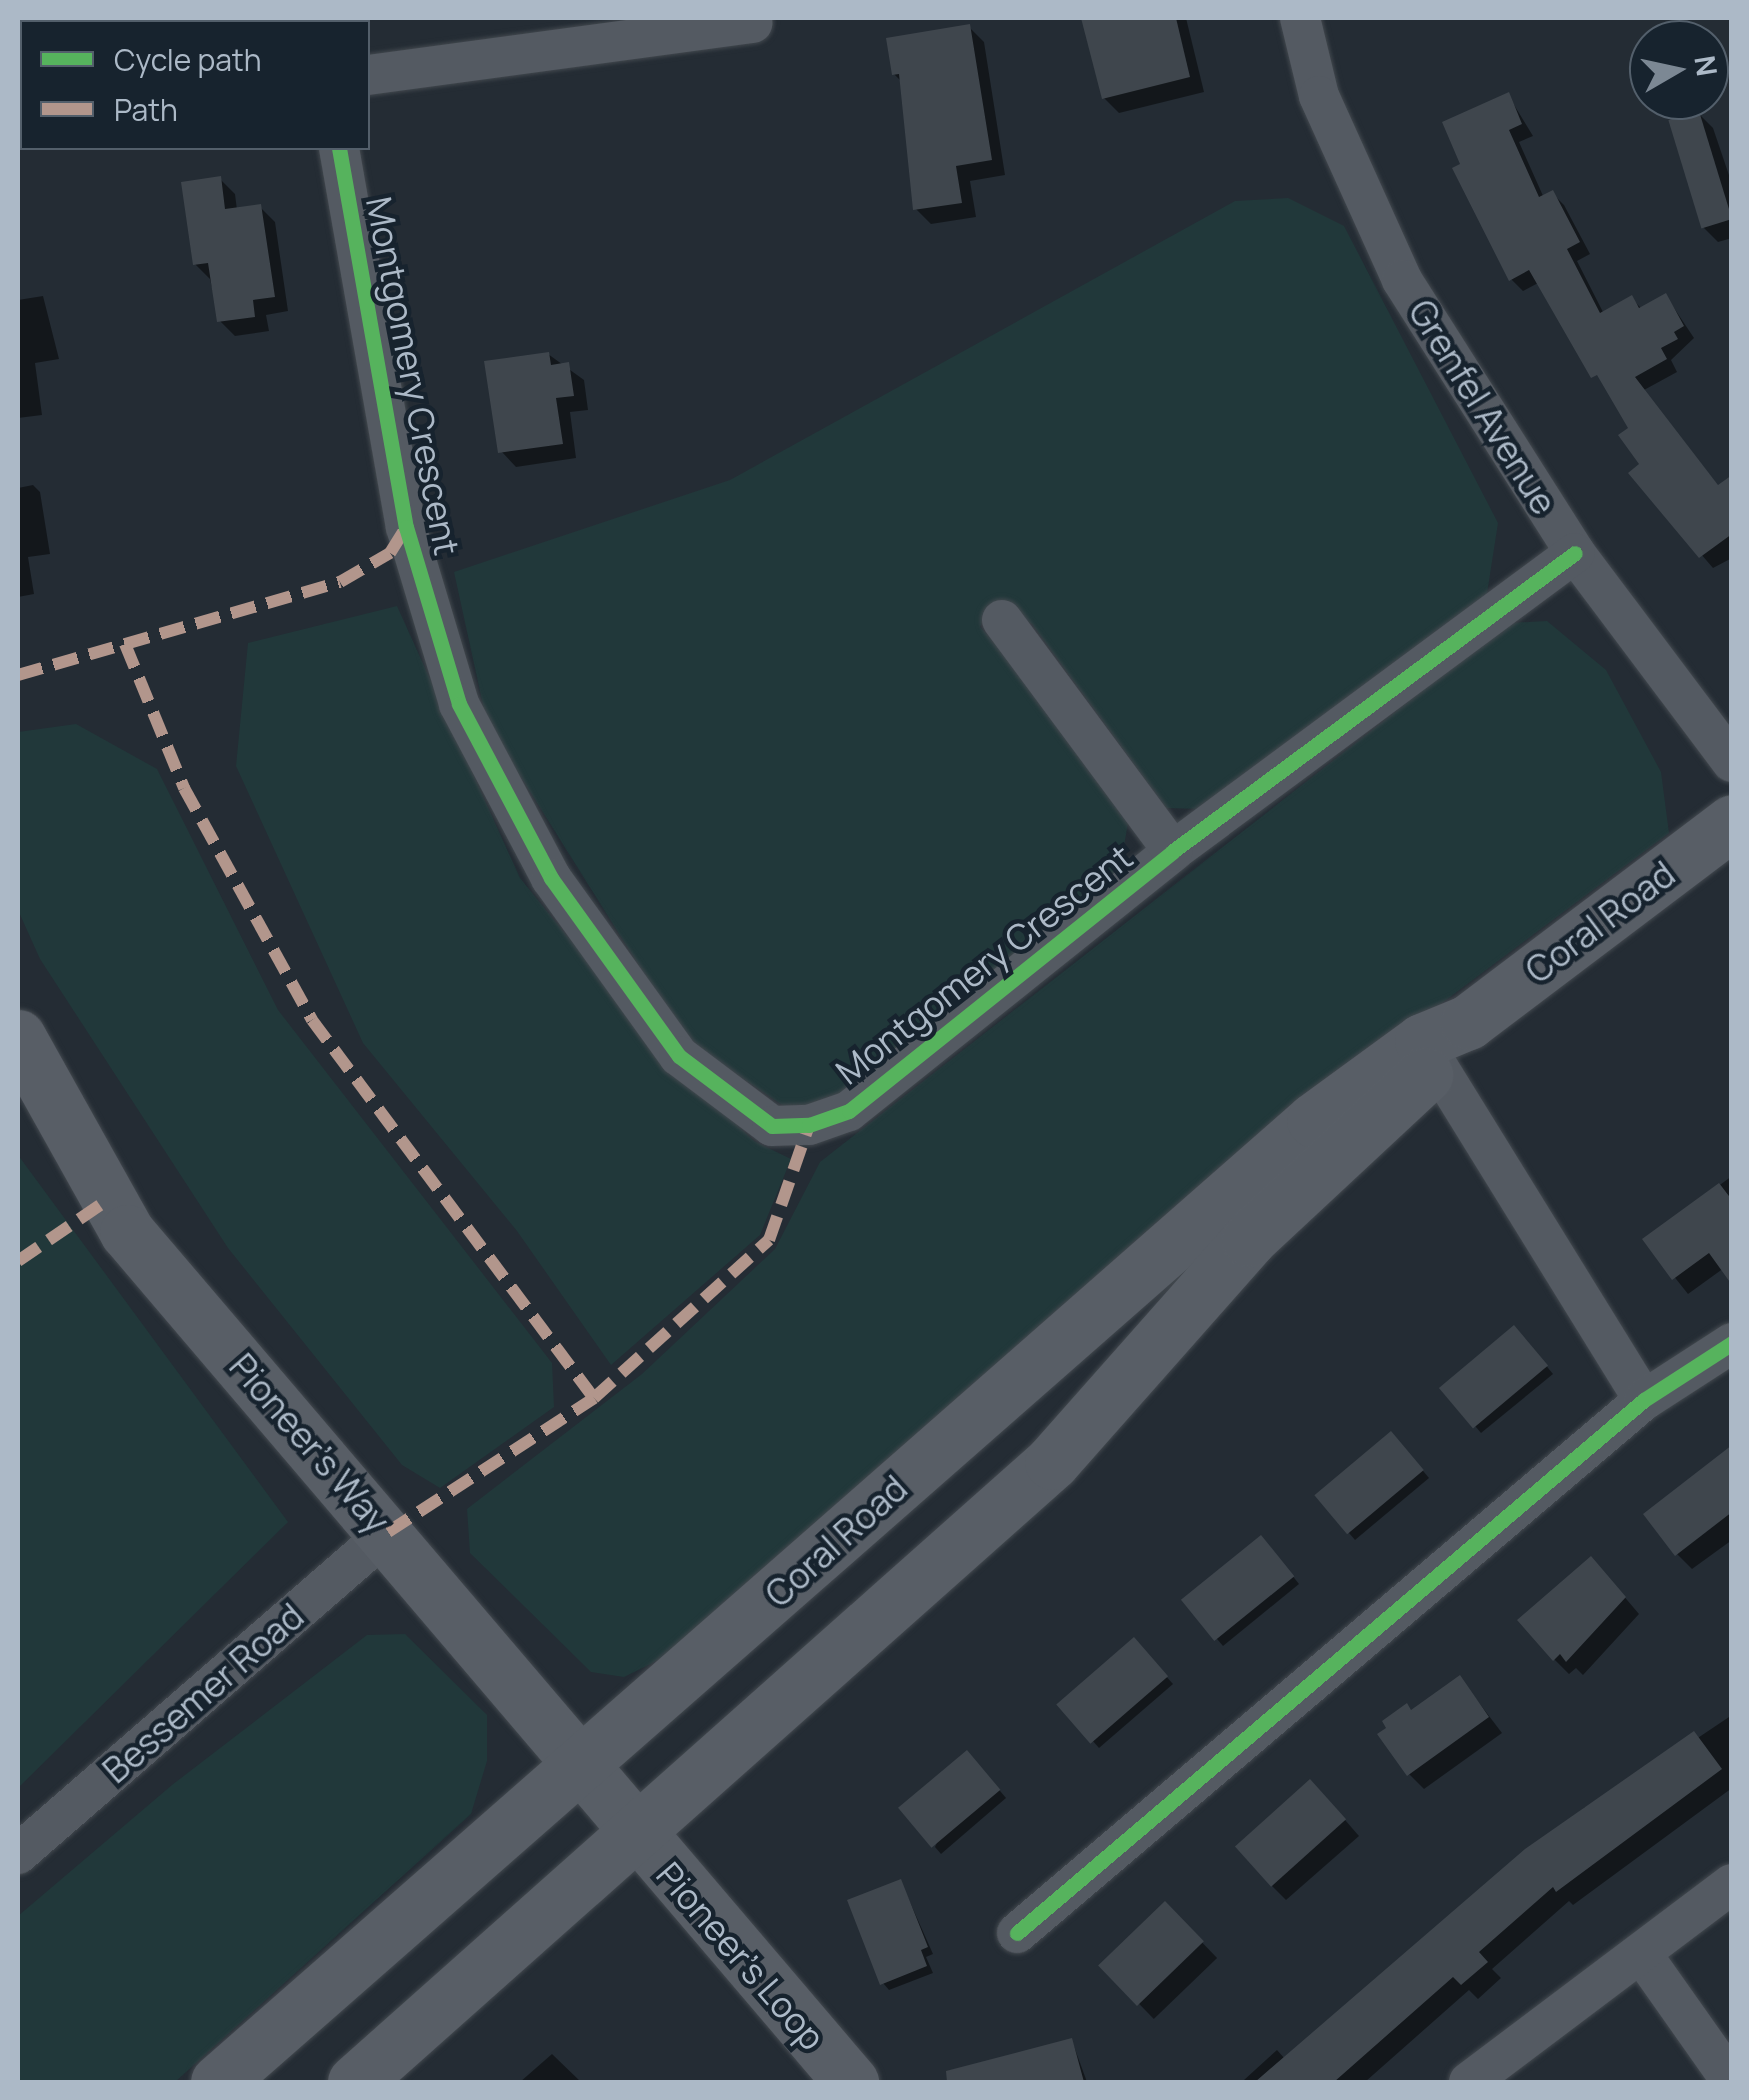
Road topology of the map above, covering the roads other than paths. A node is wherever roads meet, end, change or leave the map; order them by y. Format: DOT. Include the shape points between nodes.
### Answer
graph roads {
  1 [pos="1300,18"];
  2 [pos="752,23"];
  3 [pos="370,74"];
  4 [pos="339,150"];
  5 [pos="1575,553"];
  6 [pos="1002,620"];
  7 [pos="1732,762"];
  8 [pos="1732,822"];
  9 [pos="1174,851"];
  10 [pos="18,1037"];
  11 [pos="1442,1042"];
  12 [pos="1732,1343"];
  13 [pos="1644,1400"];
  14 [pos="388,1532"];
  15 [pos="580,1768"];
  16 [pos="632,1830"];
  17 [pos="18,1854"];
  18 [pos="1732,1884"];
  19 [pos="1017,1933"];
  20 [pos="1640,1953"];
  21 [pos="218,2082"];
  22 [pos="355,2082"];
  23 [pos="851,2082"];
  24 [pos="1469,2082"];
  25 [pos="1732,2082"];
  1 -- 5 [label="street, Grenfel Avenue" via="1319,96 1402,280"];
  2 -- 3 [label="street"];
  4 -- 9 [label="street, Montgomery Crescent" via="406,527 460,704 551,878 679,1056 772,1126 809,1126 849,1111"];
  5 -- 7 [label="street, Grenfel Avenue"];
  5 -- 9 [label="street, Montgomery Crescent"];
  6 -- 9 [label="street"];
  8 -- 11 [label="main road, Coral Road"];
  10 -- 14 [label="main road, Pioneer's Way" via="127,1232"];
  11 -- 13 [label="street"];
  11 -- 15 [label="main road, Coral Road" via="1314,1120"];
  11 -- 16 [label="main road, Coral Road" via="1248,1239 1052,1462"];
  12 -- 13 [label="street"];
  13 -- 19 [label="street"];
  14 -- 15 [label="main road, Pioneer's Way"];
  14 -- 17 [label="street, Bessemer Road"];
  15 -- 16 [label="main road, Pioneer's Way"];
  15 -- 21 [label="main road, Coral Road"];
  16 -- 22 [label="main road, Coral Road"];
  16 -- 23 [label="main road, Pioneer's Loop"];
  18 -- 20 [label="street"];
  20 -- 24 [label="street"];
  20 -- 25 [label="street"];
}
